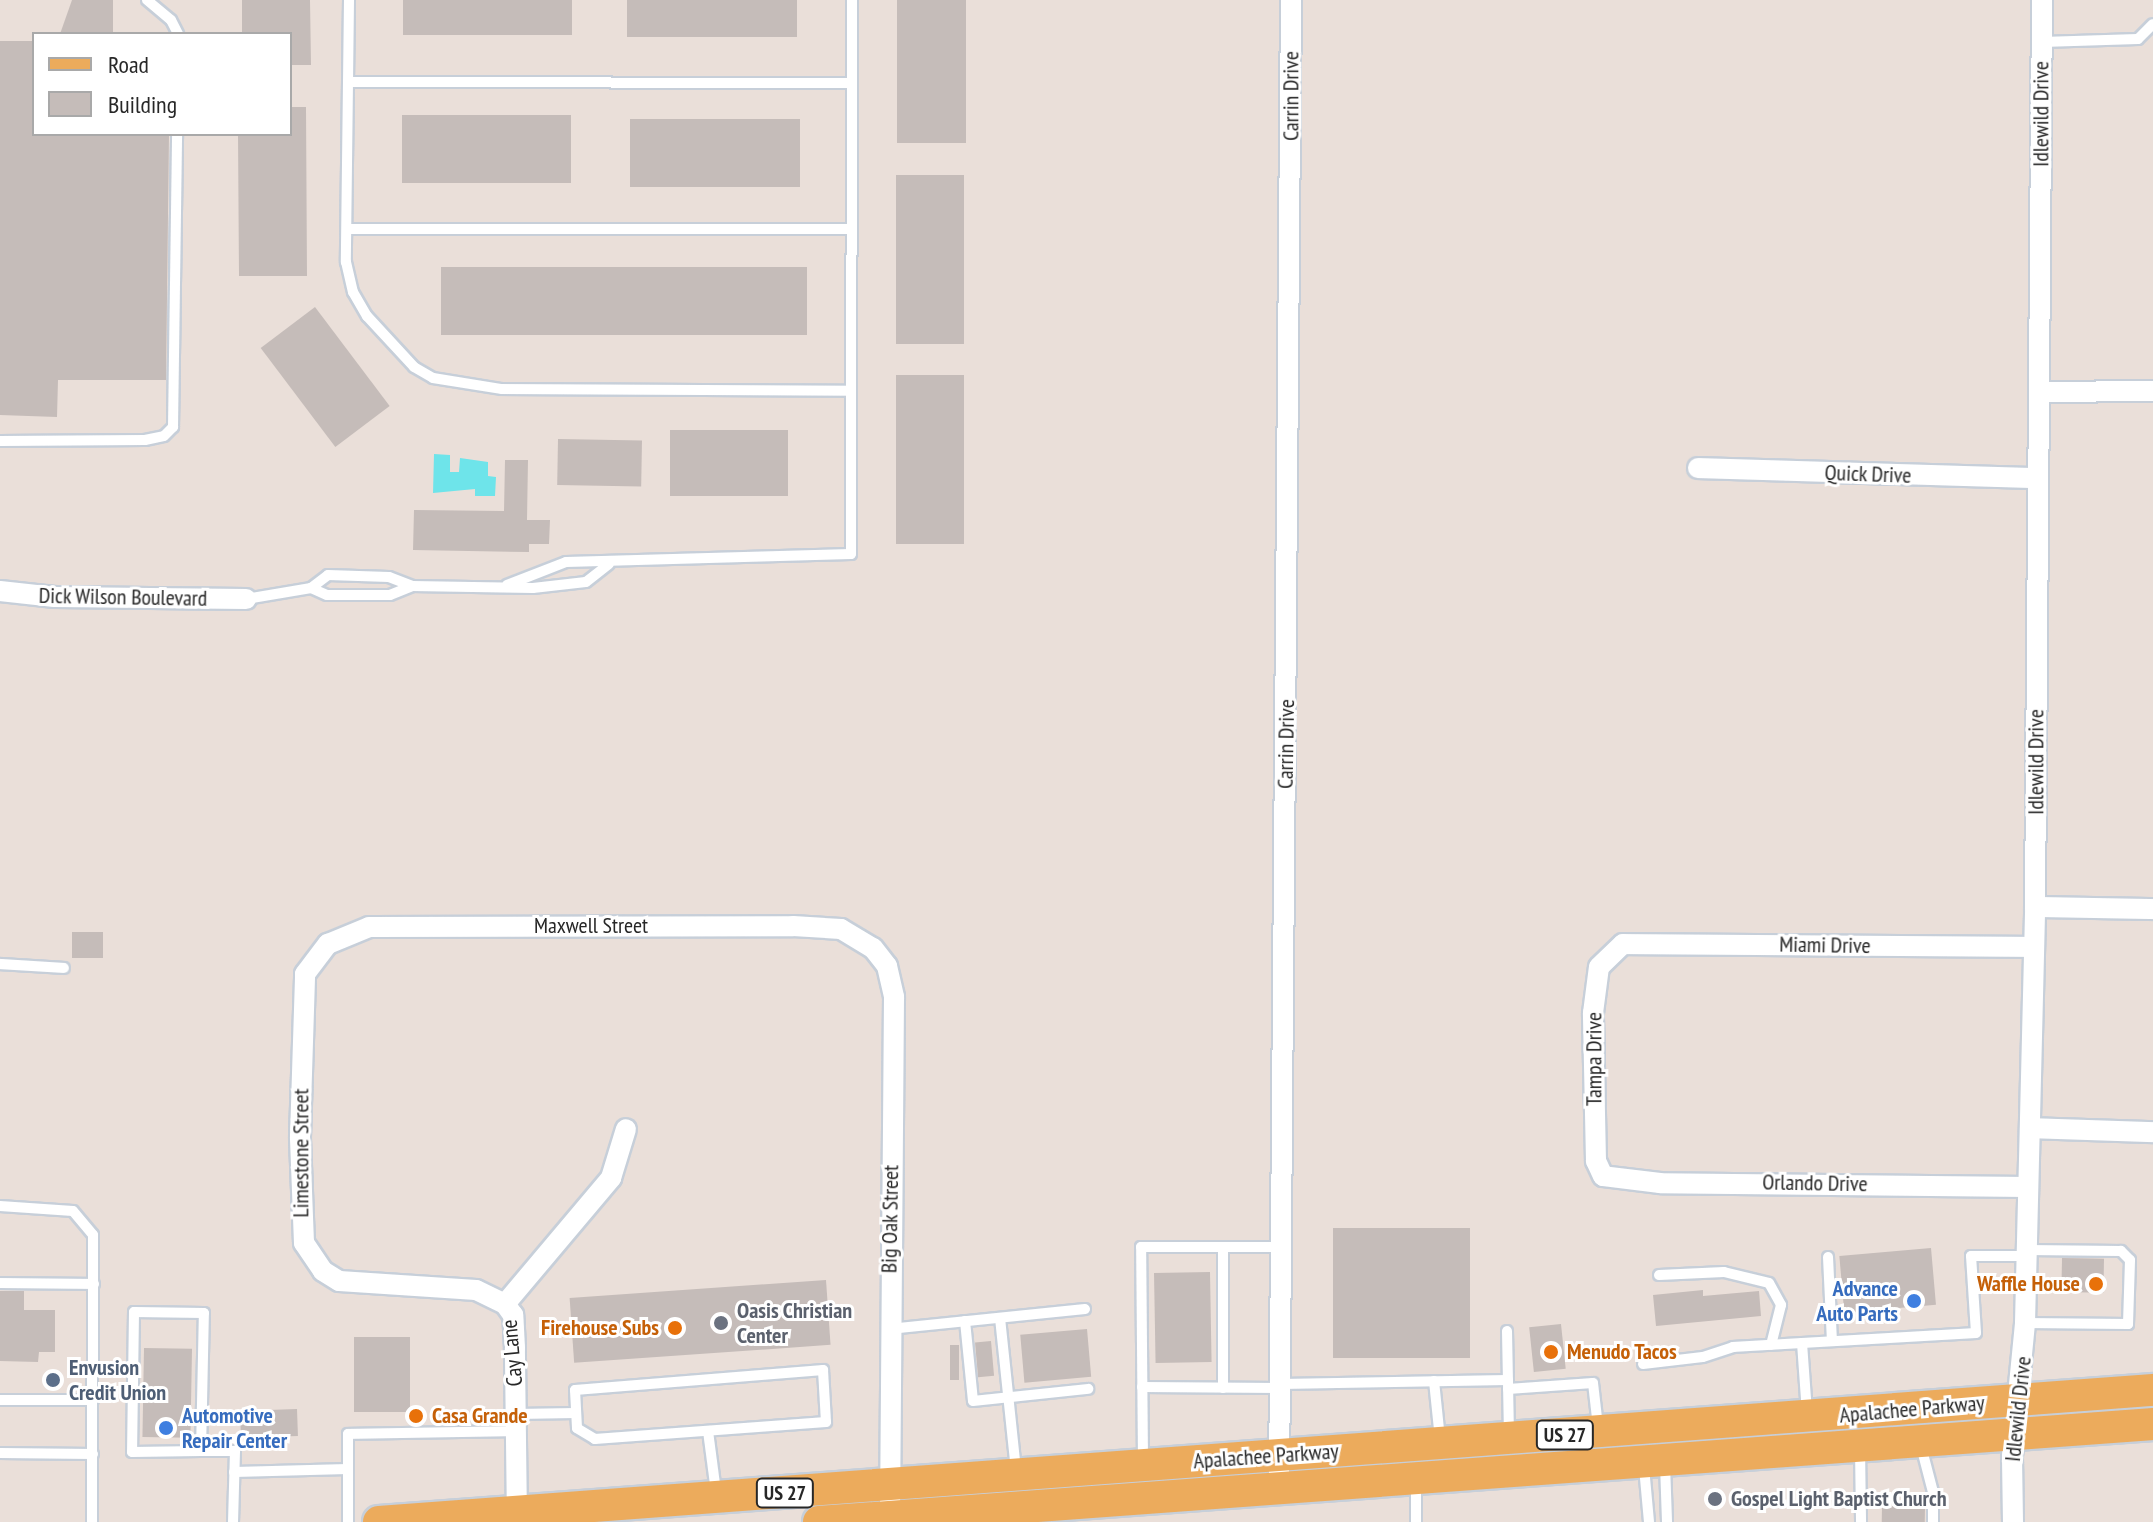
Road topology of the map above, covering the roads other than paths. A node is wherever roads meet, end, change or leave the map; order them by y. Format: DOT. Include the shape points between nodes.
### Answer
graph roads {
  1 [pos="147,0"];
  2 [pos="349,0"];
  3 [pos="852,0"];
  4 [pos="1291,0"];
  5 [pos="2042,0"];
  6 [pos="2153,24"];
  7 [pos="177,32"];
  8 [pos="2042,42"];
  9 [pos="348,82"];
  10 [pos="852,83"];
  11 [pos="177,136"];
  12 [pos="347,229"];
  13 [pos="852,229"];
  14 [pos="851,391"];
  15 [pos="2153,391"];
  16 [pos="2040,392"];
  17 [pos="0,441"];
  18 [pos="1698,468"];
  19 [pos="2038,478"];
  20 [pos="609,564"];
  21 [pos="507,585"];
  22 [pos="412,586"];
  23 [pos="311,588"];
  24 [pos="0,591"];
  25 [pos="246,599"];
  26 [pos="2035,907"];
  27 [pos="2153,909"];
  28 [pos="857,936"];
  29 [pos="328,944"];
  30 [pos="1617,947"];
  31 [pos="2033,947"];
  32 [pos="0,964"];
  33 [pos="64,968"];
  34 [pos="2030,1128"];
  35 [pos="626,1129"];
  36 [pos="2153,1132"];
  37 [pos="1603,1176"];
  38 [pos="2028,1187"];
  39 [pos="0,1206"];
  40 [pos="1223,1247"];
  41 [pos="1282,1247"];
  42 [pos="2026,1253"];
  43 [pos="1828,1257"];
  44 [pos="1659,1275"];
  45 [pos="0,1283"];
  46 [pos="94,1284"];
  47 [pos="505,1304"];
  48 [pos="1085,1309"];
  49 [pos="1000,1318"];
  50 [pos="965,1321"];
  51 [pos="2025,1323"];
  52 [pos="889,1329"];
  53 [pos="1507,1331"];
  54 [pos="1832,1341"];
  55 [pos="1802,1343"];
  56 [pos="1771,1345"];
  57 [pos="1643,1364"];
  58 [pos="1434,1381"];
  59 [pos="1508,1384"];
  60 [pos="1281,1386"];
  61 [pos="1142,1387"];
  62 [pos="1223,1388"];
  63 [pos="1088,1389"];
  64 [pos="2153,1390"];
  65 [pos="1008,1397"];
  66 [pos="0,1400"];
  67 [pos="93,1400"];
  68 [pos="2020,1401"];
  69 [pos="576,1413"];
  70 [pos="1808,1418"];
  71 [pos="516,1423"];
  72 [pos="2153,1424"];
  73 [pos="708,1431"];
  74 [pos="1599,1433"];
  75 [pos="2015,1434"];
  76 [pos="1509,1439"];
  77 [pos="1920,1441"];
  78 [pos="1441,1444"];
  79 [pos="1860,1446"];
  80 [pos="201,1451"];
  81 [pos="0,1453"];
  82 [pos="93,1454"];
  83 [pos="1280,1455"];
  84 [pos="1654,1460"];
  85 [pos="1143,1465"];
  86 [pos="348,1469"];
  87 [pos="234,1472"];
  88 [pos="1017,1475"];
  89 [pos="1416,1478"];
  90 [pos="1279,1488"];
  91 [pos="716,1497"];
  92 [pos="890,1501"];
  93 [pos="517,1517"];
  94 [pos="92,1522"];
  95 [pos="233,1522"];
  96 [pos="348,1522"];
  97 [pos="379,1522"];
  98 [pos="819,1522"];
  99 [pos="1416,1522"];
  100 [pos="1649,1522"];
  101 [pos="1667,1522"];
  102 [pos="1861,1522"];
  103 [pos="1933,1522"];
  104 [pos="2013,1522"];
  1 -- 7 [label="lane"];
  2 -- 9 [label="lane"];
  3 -- 10 [label="lane"];
  4 -- 41 [label="street, Carrin Drive"];
  5 -- 8 [label="street, Idlewild Drive"];
  6 -- 8 [label="lane" via="2138,39"];
  8 -- 16 [label="street, Idlewild Drive"];
  9 -- 10 [label="lane"];
  9 -- 12 [label="lane"];
  10 -- 13 [label="lane"];
  11 -- 17 [label="lane" via="173,427 164,436 145,440"];
  12 -- 13 [label="lane"];
  12 -- 14 [label="lane" via="353,292 390,346 433,378 502,389"];
  13 -- 14 [label="lane"];
  14 -- 20 [label="lane" via="851,554 704,554"];
  15 -- 16 [label="street"];
  16 -- 19 [label="street, Idlewild Drive"];
  18 -- 19 [label="street, Quick Drive"];
  19 -- 26 [label="street, Idlewild Drive"];
  20 -- 21 [label="lane" via="566,562"];
  20 -- 21 [label="lane" via="586,582"];
  21 -- 22 [label="lane"];
  22 -- 23 [label="lane" via="390,595 327,595"];
  22 -- 23 [label="lane" via="389,577 328,575"];
  23 -- 25 [label="lane"];
  24 -- 25 [label="street, Dick Wilson Boulevard" via="55,597"];
  26 -- 27 [label="street"];
  26 -- 31 [label="street, Idlewild Drive"];
  28 -- 29 [label="street, Maxwell Street" via="793,926 385,926 348,933"];
  28 -- 52 [label="street, Big Oak Street" via="887,966 894,997"];
  29 -- 47 [label="street, Limestone Street" via="314,958 302,992 304,1243 323,1271 347,1284 476,1290"];
  30 -- 31 [label="street, Miami Drive"];
  30 -- 37 [label="street, Tampa Drive" via="1599,967 1593,1013 1596,1161"];
  31 -- 34 [label="street, Idlewild Drive"];
  32 -- 33 [label="lane"];
  34 -- 36 [label="street"];
  34 -- 38 [label="street, Idlewild Drive"];
  35 -- 47 [label="street, Cay Lane" via="611,1178"];
  37 -- 38 [label="street, Orlando Drive" via="1660,1183"];
  38 -- 42 [label="street, Idlewild Drive"];
  39 -- 46 [label="lane" via="53,1206 85,1221 93,1235"];
  40 -- 41 [label="lane"];
  40 -- 61 [label="lane" via="1141,1247"];
  40 -- 62 [label="lane"];
  41 -- 60 [label="street, Carrin Drive"];
  42 -- 51 [label="street, Idlewild Drive"];
  42 -- 51 [label="lane" via="2121,1251 2130,1260 2128,1324"];
  42 -- 54 [label="lane" via="1971,1256 1976,1333"];
  43 -- 54 [label="lane"];
  44 -- 56 [label="lane" via="1724,1272 1769,1283 1781,1305"];
  45 -- 46 [label="lane"];
  46 -- 67 [label="lane"];
  47 -- 71 [label="street, Cay Lane" via="513,1315"];
  48 -- 49 [label="lane"];
  49 -- 50 [label="lane"];
  49 -- 65 [label="lane"];
  50 -- 52 [label="lane"];
  50 -- 65 [label="lane" via="973,1401"];
  51 -- 68 [label="street, Idlewild Drive"];
  52 -- 92 [label="street, Big Oak Street"];
  53 -- 59 [label="lane"];
  54 -- 55 [label="lane"];
  55 -- 56 [label="lane"];
  55 -- 70 [label="lane"];
  56 -- 57 [label="lane"];
  58 -- 59 [label="lane"];
  58 -- 60 [label="lane"];
  58 -- 78 [label="lane"];
  59 -- 74 [label="lane" via="1593,1383"];
  59 -- 76 [label="lane"];
  60 -- 62 [label="lane"];
  60 -- 83 [label="street, Carrin Drive"];
  61 -- 62 [label="lane"];
  61 -- 85 [label="lane"];
  63 -- 65 [label="lane"];
  64 -- 68 [label="main road, Apalachee Parkway / US 27"];
  65 -- 88 [label="lane"];
  66 -- 67 [label="lane"];
  67 -- 82 [label="lane"];
  68 -- 70 [label="main road, Apalachee Parkway / US 27"];
  68 -- 75 [label="street, Idlewild Drive"];
  69 -- 71 [label="lane"];
  69 -- 73 [label="lane" via="577,1428 595,1439"];
  69 -- 73 [label="lane" via="575,1390 823,1370 826,1422"];
  70 -- 74 [label="main road, Apalachee Parkway / US 27"];
  71 -- 86 [label="lane" via="348,1434"];
  71 -- 93 [label="street, Cay Lane"];
  72 -- 75 [label="main road, Apalachee Parkway / US 27"];
  73 -- 91 [label="lane"];
  74 -- 76 [label="main road, Apalachee Parkway / US 27"];
  75 -- 77 [label="main road, Apalachee Parkway / US 27"];
  75 -- 104 [label="street, Idlewild Drive"];
  76 -- 78 [label="main road, Apalachee Parkway / US 27"];
  77 -- 79 [label="main road, Apalachee Parkway / US 27"];
  77 -- 103 [label="lane" via="1933,1492"];
  78 -- 83 [label="main road, Apalachee Parkway / US 27"];
  79 -- 84 [label="main road, Apalachee Parkway / US 27"];
  79 -- 102 [label="lane"];
  80 -- 80 [label="lane" via="204,1313 134,1312 132,1452"];
  80 -- 87 [label="lane" via="235,1451"];
  81 -- 82 [label="lane"];
  82 -- 94 [label="lane"];
  83 -- 85 [label="main road, Apalachee Parkway / US 27"];
  83 -- 90 [label="street, Carrin Drive"];
  84 -- 89 [label="main road, Apalachee Parkway / US 27"];
  84 -- 100 [label="lane"];
  84 -- 101 [label="lane"];
  85 -- 88 [label="main road, Apalachee Parkway / US 27"];
  86 -- 87 [label="lane"];
  86 -- 96 [label="lane"];
  87 -- 95 [label="lane"];
  88 -- 92 [label="main road, Apalachee Parkway / US 27"];
  89 -- 90 [label="main road, Apalachee Parkway / US 27"];
  89 -- 99 [label="lane"];
  90 -- 92 [label="main road, Apalachee Parkway / US 27" via="1139,1504"];
  91 -- 92 [label="main road, Apalachee Parkway / US 27"];
  91 -- 93 [label="main road, Apalachee Parkway / US 27"];
  92 -- 98 [label="main road, Apalachee Parkway / US 27"];
  93 -- 97 [label="main road, Apalachee Parkway / US 27"];
}
